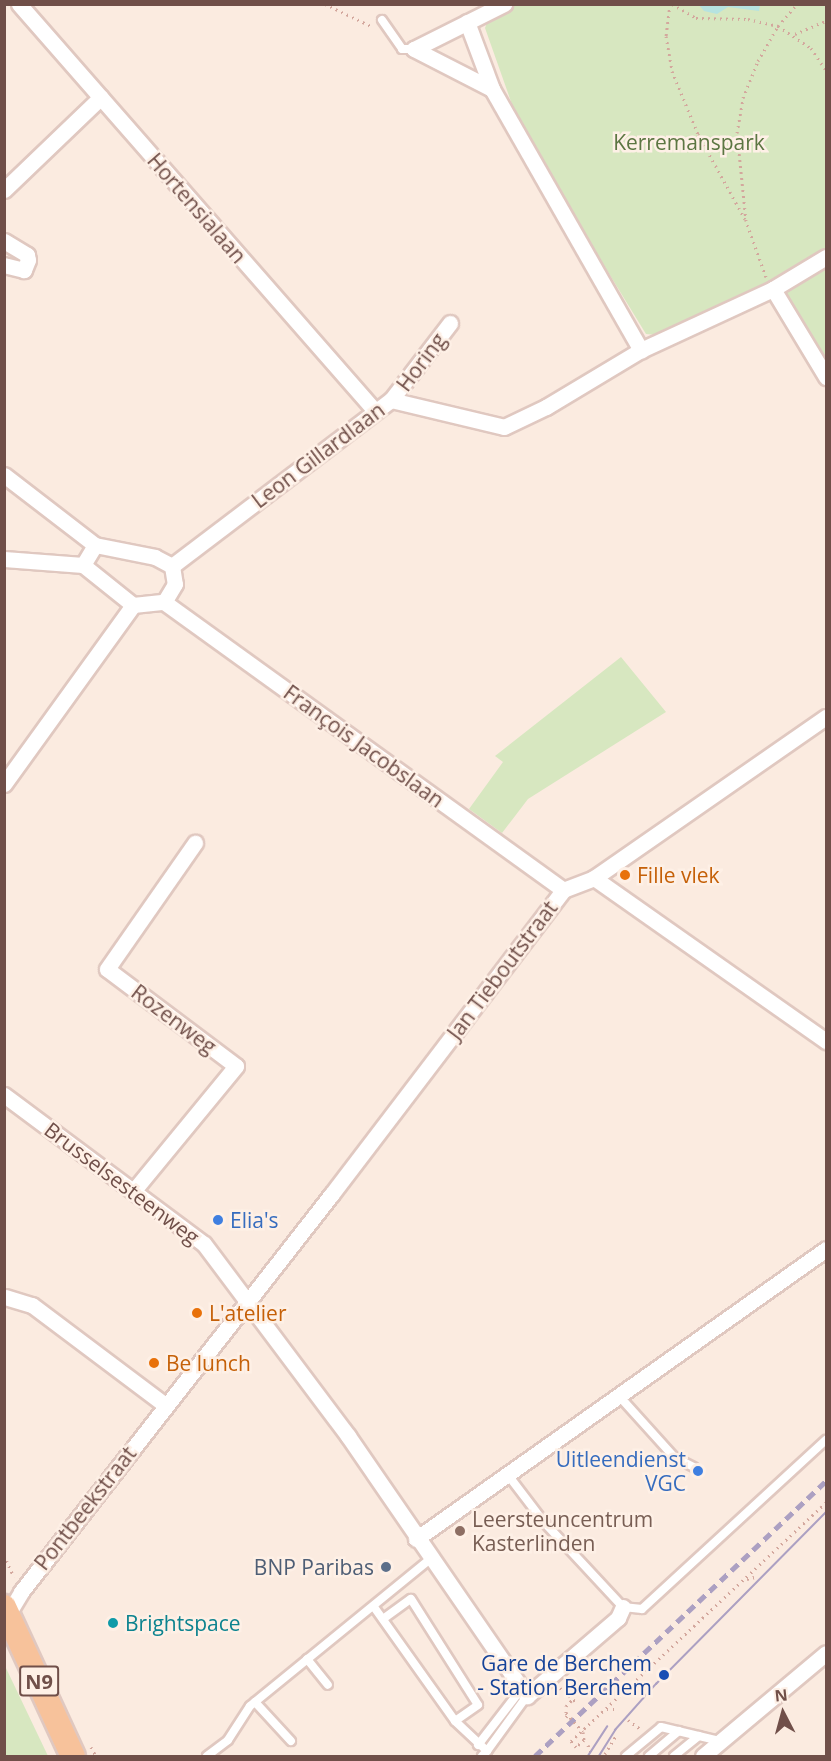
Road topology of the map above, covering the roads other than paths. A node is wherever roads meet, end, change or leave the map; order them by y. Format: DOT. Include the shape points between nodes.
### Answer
graph roads {
  1 [pos="19,4"];
  2 [pos="504,4"];
  3 [pos="382,20"];
  4 [pos="467,22"];
  5 [pos="414,49"];
  6 [pos="492,89"];
  7 [pos="100,98"];
  8 [pos="4,190"];
  9 [pos="4,242"];
  10 [pos="826,257"];
  11 [pos="4,266"];
  12 [pos="773,289"];
  13 [pos="450,323"];
  14 [pos="640,350"];
  15 [pos="826,377"];
  16 [pos="391,400"];
  17 [pos="375,411"];
  18 [pos="4,475"];
  19 [pos="95,545"];
  20 [pos="4,559"];
  21 [pos="83,565"];
  22 [pos="172,566"];
  23 [pos="164,602"];
  24 [pos="134,605"];
  25 [pos="826,717"];
  26 [pos="4,784"];
  27 [pos="195,843"];
  28 [pos="594,878"];
  29 [pos="563,890"];
  30 [pos="826,1041"];
  31 [pos="4,1095"];
  32 [pos="135,1189"];
  33 [pos="826,1249"];
  34 [pos="5,1297"];
  35 [pos="249,1301"];
  36 [pos="620,1397"];
  37 [pos="165,1405"];
  38 [pos="826,1440"];
  39 [pos="694,1467"];
  40 [pos="508,1475"];
  41 [pos="416,1539"];
  42 [pos="430,1559"];
  43 [pos="11,1604"];
  44 [pos="374,1607"];
  45 [pos="623,1607"];
  46 [pos="383,1619"];
  47 [pos="826,1653"];
  48 [pos="307,1659"];
  49 [pos="328,1685"];
  50 [pos="524,1692"];
  51 [pos="255,1702"];
  52 [pos="455,1721"];
  53 [pos="679,1731"];
  54 [pos="699,1736"];
  55 [pos="291,1741"];
  56 [pos="721,1741"];
  57 [pos="478,1745"];
  58 [pos="484,1754"];
  59 [pos="73,1756"];
  60 [pos="207,1756"];
  61 [pos="626,1756"];
  62 [pos="649,1756"];
  63 [pos="674,1756"];
  64 [pos="703,1756"];
  1 -- 7 [label="street, Hortensialaan"];
  2 -- 4 [label="street"];
  3 -- 5 [label="lane" via="406,51"];
  4 -- 5 [label="street"];
  4 -- 6 [label="street"];
  5 -- 6 [label="street"];
  6 -- 14 [label="street"];
  7 -- 8 [label="street"];
  7 -- 17 [label="street, Hortensialaan"];
  9 -- 11 [label="street" via="27,255 28,260 24,270"];
  10 -- 12 [label="street"];
  12 -- 14 [label="street, Leon Gillardlaan"];
  12 -- 15 [label="street"];
  13 -- 16 [label="street, Horing"];
  14 -- 16 [label="street, Leon Gillardlaan" via="546,407 504,427"];
  16 -- 17 [label="street, Leon Gillardlaan"];
  17 -- 22 [label="street, Leon Gillardlaan"];
  18 -- 19 [label="street"];
  19 -- 21 [label="street"];
  19 -- 22 [label="street" via="155,557"];
  20 -- 21 [label="street"];
  21 -- 24 [label="street"];
  22 -- 23 [label="street" via="175,585"];
  23 -- 24 [label="street"];
  23 -- 29 [label="street, François Jacobslaan"];
  24 -- 26 [label="street"];
  25 -- 28 [label="street, Jan Tieboutstraat"];
  27 -- 32 [label="street, Rozenweg" via="107,969 236,1066"];
  28 -- 29 [label="street, Jan Tieboutstraat"];
  28 -- 30 [label="street"];
  29 -- 35 [label="street, Jan Tieboutstraat"];
  31 -- 32 [label="street, Brusselsesteenweg"];
  32 -- 35 [label="street, Brusselsesteenweg" via="204,1244"];
  33 -- 36 [label="street"];
  34 -- 37 [label="street" via="32,1305"];
  35 -- 37 [label="street, Pontbeekstraat"];
  35 -- 41 [label="street, Brusselsesteenweg" via="348,1436"];
  36 -- 39 [label="lane" via="674,1457"];
  36 -- 40 [label="street"];
  37 -- 43 [label="street, Pontbeekstraat"];
  38 -- 45 [label="lane" via="642,1609"];
  40 -- 41 [label="street"];
  40 -- 45 [label="lane" via="543,1521"];
  41 -- 42 [label="street, Brusselsesteenweg"];
  42 -- 44 [label="lane"];
  42 -- 50 [label="street, Brusselsesteenweg"];
  43 -- 59 [label="main road, N9"];
  44 -- 46 [label="lane"];
  44 -- 48 [label="lane"];
  45 -- 50 [label="street" via="618,1618"];
  46 -- 52 [label="lane"];
  46 -- 52 [label="lane" via="411,1599 478,1705"];
  47 -- 56 [label="street"];
  48 -- 49 [label="lane"];
  48 -- 51 [label="lane"];
  50 -- 57 [label="lane"];
  50 -- 58 [label="lane"];
  51 -- 55 [label="lane"];
  51 -- 60 [label="lane" via="228,1740"];
  52 -- 57 [label="lane"];
  53 -- 54 [label="lane"];
  53 -- 61 [label="lane" via="661,1727"];
  53 -- 62 [label="lane"];
  54 -- 56 [label="lane"];
  54 -- 63 [label="lane"];
  56 -- 64 [label="street"];
  57 -- 58 [label="lane"];
}
